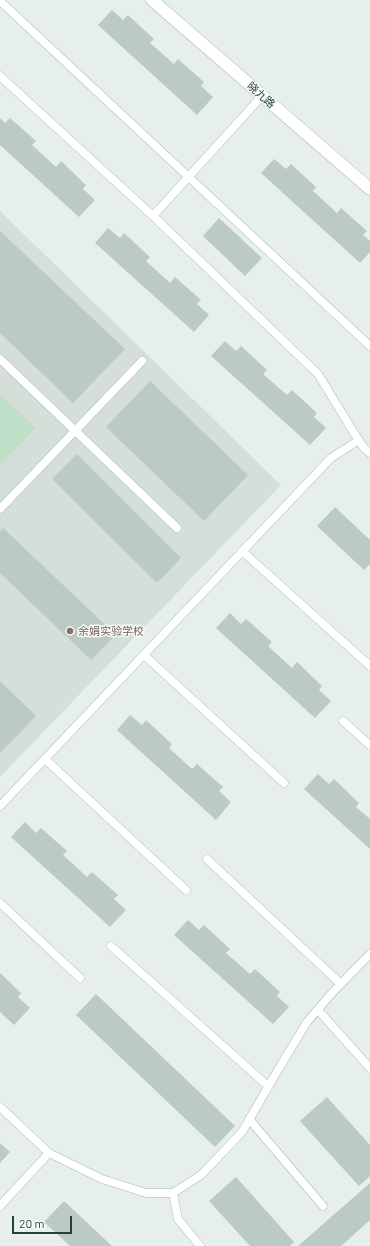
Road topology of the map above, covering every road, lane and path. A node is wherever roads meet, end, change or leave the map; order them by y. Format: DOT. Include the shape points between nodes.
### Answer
graph roads {
  1 [pos="152,0"];
  2 [pos="0,1"];
  3 [pos="0,76"];
  4 [pos="262,96"];
  5 [pos="189,177"];
  6 [pos="370,189"];
  7 [pos="154,216"];
  8 [pos="370,346"];
  9 [pos="0,359"];
  10 [pos="142,361"];
  11 [pos="75,431"];
  12 [pos="359,440"];
  13 [pos="370,453"];
  14 [pos="0,509"];
  15 [pos="177,528"];
  16 [pos="242,551"];
  17 [pos="144,655"];
  18 [pos="370,666"];
  19 [pos="343,721"];
  20 [pos="370,746"];
  21 [pos="45,759"];
  22 [pos="284,783"];
  23 [pos="0,806"];
  24 [pos="207,859"];
  25 [pos="186,890"];
  26 [pos="0,903"];
  27 [pos="111,946"];
  28 [pos="370,954"];
  29 [pos="80,978"];
  30 [pos="341,984"];
  31 [pos="318,1010"];
  32 [pos="370,1068"];
  33 [pos="268,1086"];
  34 [pos="0,1107"];
  35 [pos="249,1119"];
  36 [pos="49,1153"];
  37 [pos="173,1193"];
  38 [pos="0,1206"];
  39 [pos="323,1206"];
  40 [pos="200,1246"];
  1 -- 4 [label="street, 晓九路"];
  2 -- 5 [label="lane"];
  3 -- 7 [label="lane"];
  4 -- 5 [label="lane"];
  4 -- 6 [label="street, 晓九路"];
  5 -- 7 [label="lane"];
  5 -- 8 [label="lane"];
  7 -- 12 [label="lane" via="318,374"];
  9 -- 11 [label="lane"];
  10 -- 11 [label="lane"];
  11 -- 14 [label="lane"];
  11 -- 15 [label="lane"];
  12 -- 13 [label="lane"];
  12 -- 16 [label="lane" via="330,458"];
  16 -- 17 [label="lane"];
  16 -- 18 [label="lane"];
  17 -- 21 [label="lane"];
  17 -- 22 [label="lane"];
  19 -- 20 [label="lane"];
  21 -- 23 [label="lane"];
  21 -- 25 [label="lane"];
  24 -- 30 [label="lane"];
  26 -- 29 [label="lane"];
  27 -- 33 [label="lane"];
  28 -- 30 [label="lane"];
  30 -- 31 [label="lane"];
  31 -- 32 [label="lane"];
  31 -- 33 [label="lane" via="307,1022"];
  33 -- 35 [label="lane"];
  34 -- 36 [label="lane"];
  35 -- 37 [label="lane" via="242,1132 201,1175"];
  35 -- 39 [label="lane"];
  36 -- 37 [label="lane" via="102,1179 146,1193"];
  36 -- 38 [label="lane"];
  37 -- 40 [label="lane" via="178,1219"];
}
